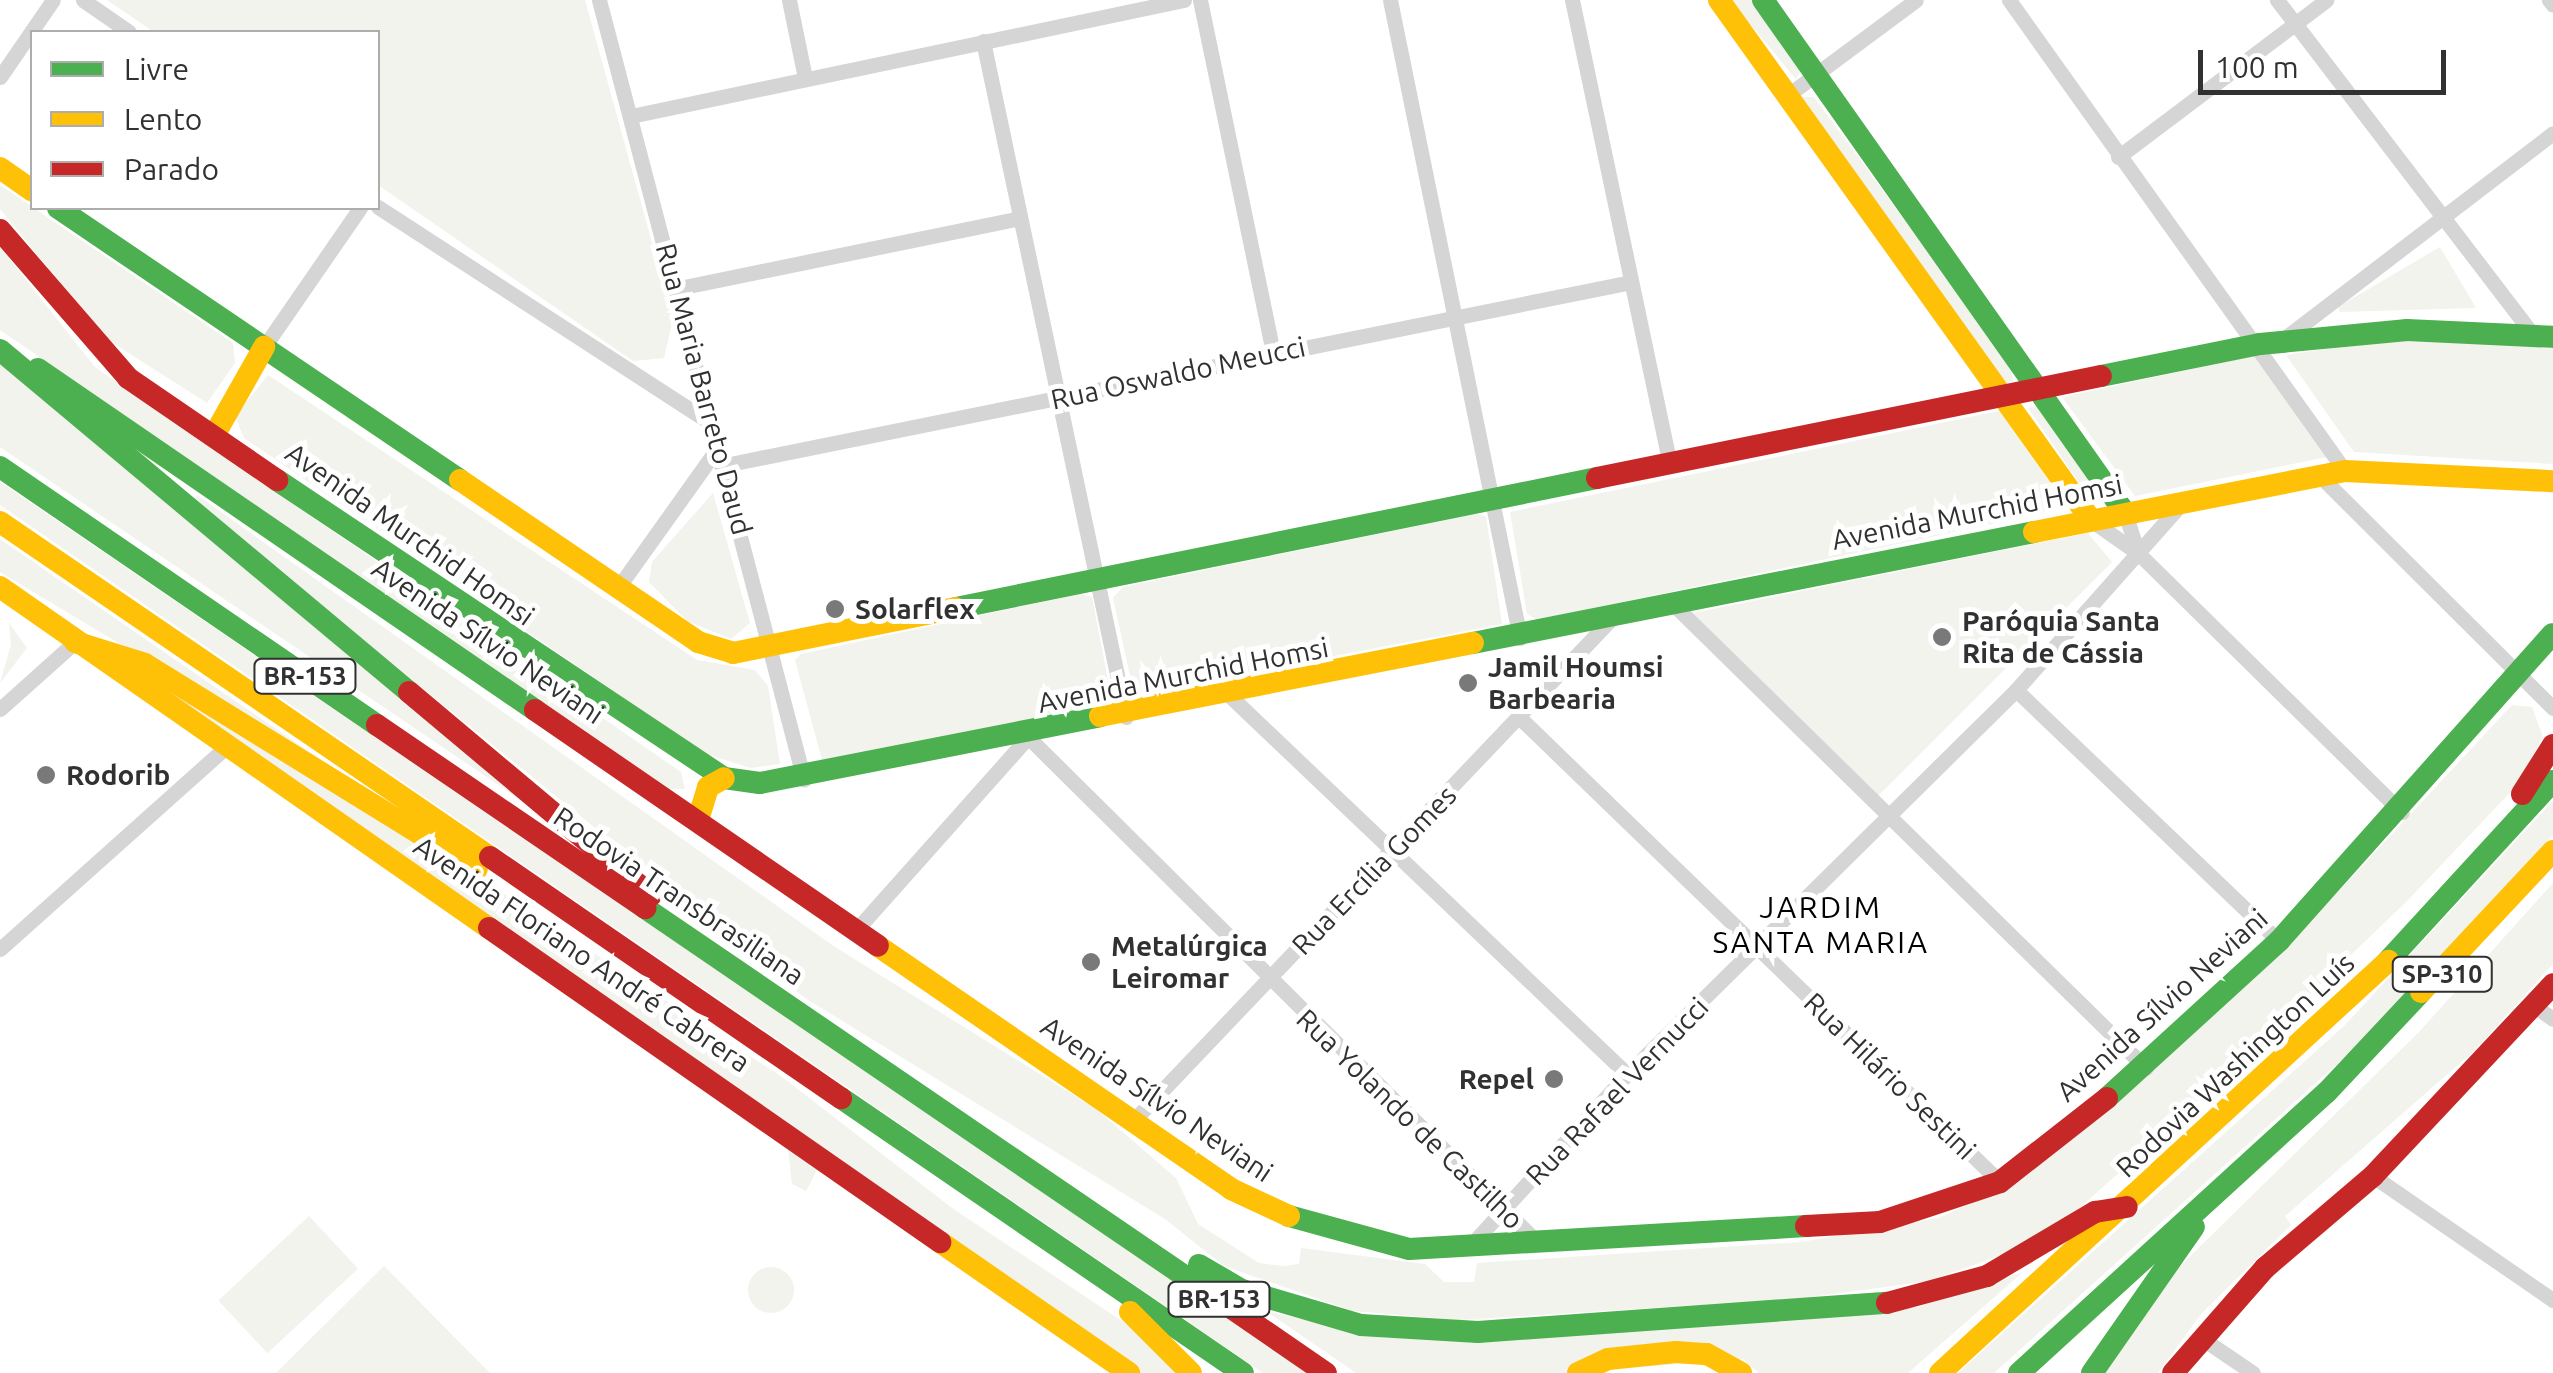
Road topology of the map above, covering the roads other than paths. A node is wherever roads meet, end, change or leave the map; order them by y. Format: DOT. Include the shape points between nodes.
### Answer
graph roads {
  1 [pos="53,0"];
  2 [pos="83,0"];
  3 [pos="599,0"];
  4 [pos="790,0"];
  5 [pos="1184,0"];
  6 [pos="1200,0"];
  7 [pos="1390,0"];
  8 [pos="1572,0"];
  9 [pos="1719,0"];
  10 [pos="1763,0"];
  11 [pos="1916,0"];
  12 [pos="2009,0"];
  13 [pos="2277,0"];
  14 [pos="2326,0"];
  15 [pos="2294,23"];
  16 [pos="32,30"];
  17 [pos="126,30"];
  18 [pos="30,33"];
  19 [pos="983,42"];
  20 [pos="1816,72"];
  21 [pos="0,77"];
  22 [pos="805,78"];
  23 [pos="1788,95"];
  24 [pos="630,116"];
  25 [pos="2553,133"];
  26 [pos="2118,157"];
  27 [pos="0,168"];
  28 [pos="30,189"];
  29 [pos="380,208"];
  30 [pos="61,210"];
  31 [pos="359,210"];
  32 [pos="2440,211"];
  33 [pos="1019,218"];
  34 [pos="0,230"];
  35 [pos="1631,282"];
  36 [pos="680,288"];
  37 [pos="1453,319"];
  38 [pos="2544,337"];
  39 [pos="2271,342"];
  40 [pos="0,347"];
  41 [pos="264,347"];
  42 [pos="1273,352"];
  43 [pos="2040,390"];
  44 [pos="1054,398"];
  45 [pos="2006,398"];
  46 [pos="714,425"];
  47 [pos="216,432"];
  48 [pos="720,446"];
  49 [pos="725,465"];
  50 [pos="1670,465"];
  51 [pos="0,466"];
  52 [pos="2346,471"];
  53 [pos="2320,476"];
  54 [pos="2553,481"];
  55 [pos="2184,502"];
  56 [pos="1493,505"];
  57 [pos="2126,514"];
  58 [pos="2091,520"];
  59 [pos="0,522"];
  60 [pos="2138,553"];
  61 [pos="1097,582"];
  62 [pos="0,587"];
  63 [pos="617,589"];
  64 [pos="1674,605"];
  65 [pos="1612,618"];
  66 [pos="2553,634"];
  67 [pos="1520,638"];
  68 [pos="75,642"];
  69 [pos="772,649"];
  70 [pos="2522,673"];
  71 [pos="2016,690"];
  72 [pos="1230,696"];
  73 [pos="0,708"];
  74 [pos="2553,708"];
  75 [pos="1126,718"];
  76 [pos="1522,718"];
  77 [pos="1028,737"];
  78 [pos="2553,745"];
  79 [pos="224,749"];
  80 [pos="724,778"];
  81 [pos="804,780"];
  82 [pos="2553,781"];
  83 [pos="2402,812"];
  84 [pos="1888,816"];
  85 [pos="698,820"];
  86 [pos="1392,852"];
  87 [pos="2553,852"];
  88 [pos="2485,854"];
  89 [pos="587,926"];
  90 [pos="670,926"];
  91 [pos="857,929"];
  92 [pos="2279,941"];
  93 [pos="0,950"];
  94 [pos="1759,950"];
  95 [pos="1268,981"];
  96 [pos="2553,984"];
  97 [pos="2543,1012"];
  98 [pos="2146,1068"];
  99 [pos="1627,1074"];
  100 [pos="1134,1120"];
  101 [pos="2373,1176"];
  102 [pos="2000,1182"];
  103 [pos="2213,1196"];
  104 [pos="2127,1207"];
  105 [pos="1504,1210"];
  106 [pos="1112,1224"];
  107 [pos="1539,1244"];
  108 [pos="1468,1249"];
  109 [pos="1076,1259"];
  110 [pos="2553,1300"];
  111 [pos="2200,1337"];
  112 [pos="1129,1373"];
  113 [pos="1191,1373"];
  114 [pos="1242,1373"];
  115 [pos="1326,1373"];
  116 [pos="1578,1373"];
  117 [pos="1741,1373"];
  118 [pos="1940,1373"];
  119 [pos="2018,1373"];
  120 [pos="2092,1373"];
  121 [pos="2172,1373"];
  122 [pos="2253,1373"];
  1 -- 16 [label="street"];
  2 -- 17 [label="street"];
  3 -- 24 [label="street, Rua Maria Barreto Daud"];
  4 -- 22 [label="street"];
  5 -- 19 [label="street"];
  6 -- 42 [label="street"];
  7 -- 37 [label="street"];
  8 -- 35 [label="street"];
  9 -- 23 [label="main road"];
  10 -- 20 [label="main road"];
  11 -- 20 [label="street"];
  12 -- 26 [label="street"];
  13 -- 15 [label="street"];
  14 -- 15 [label="street"];
  15 -- 26 [label="street"];
  15 -- 32 [label="street"];
  18 -- 21 [label="street"];
  19 -- 22 [label="street"];
  19 -- 33 [label="street"];
  20 -- 23 [label="street"];
  20 -- 43 [label="main road"];
  22 -- 24 [label="street"];
  23 -- 45 [label="main road"];
  24 -- 36 [label="street, Rua Maria Barreto Daud"];
  25 -- 32 [label="street"];
  26 -- 39 [label="street"];
  27 -- 28 [label="main road"];
  29 -- 46 [label="street"];
  30 -- 41 [label="main road"];
  31 -- 41 [label="street"];
  32 -- 38 [label="street"];
  32 -- 39 [label="street"];
  33 -- 36 [label="street"];
  33 -- 44 [label="street"];
  34 -- 47 [label="main road, Avenida Murchid Homsi" via="128,378"];
  35 -- 37 [label="street, Rua Oswaldo Meucci"];
  35 -- 50 [label="street"];
  36 -- 46 [label="street, Rua Maria Barreto Daud"];
  37 -- 42 [label="street, Rua Oswaldo Meucci"];
  37 -- 56 [label="street"];
  38 -- 39 [label="main road" via="2407,330"];
  39 -- 43 [label="main road"];
  39 -- 52 [label="street"];
  40 -- 85 [label="main road, Avenida Sílvio Neviani"];
  40 -- 90 [label="main road" via="656,900"];
  41 -- 47 [label="main road"];
  41 -- 63 [label="main road"];
  42 -- 44 [label="street, Rua Oswaldo Meucci"];
  43 -- 45 [label="main road"];
  43 -- 57 [label="main road"];
  44 -- 49 [label="street, Rua Oswaldo Meucci"];
  44 -- 61 [label="street"];
  45 -- 50 [label="main road"];
  45 -- 58 [label="main road"];
  46 -- 48 [label="street, Rua Maria Barreto Daud"];
  47 -- 80 [label="main road, Avenida Murchid Homsi"];
  48 -- 49 [label="street, Rua Maria Barreto Daud"];
  48 -- 63 [label="street"];
  49 -- 69 [label="street, Rua Maria Barreto Daud"];
  50 -- 56 [label="main road"];
  51 -- 90 [label="main road, Rodovia Transbrasiliana / BR-153"];
  52 -- 53 [label="main road, Avenida Murchid Homsi"];
  52 -- 54 [label="main road, Avenida Murchid Homsi"];
  53 -- 55 [label="main road, Avenida Murchid Homsi"];
  53 -- 70 [label="street"];
  55 -- 57 [label="main road, Avenida Murchid Homsi"];
  55 -- 60 [label="street, Rua Rafael Vernucci"];
  56 -- 61 [label="main road"];
  56 -- 67 [label="street"];
  57 -- 58 [label="main road, Avenida Murchid Homsi"];
  57 -- 60 [label="street"];
  58 -- 60 [label="street"];
  58 -- 64 [label="main road, Avenida Murchid Homsi"];
  59 -- 89 [label="main road, BR-153"];
  60 -- 71 [label="street, Rua Rafael Vernucci"];
  60 -- 83 [label="street"];
  61 -- 69 [label="main road"];
  61 -- 75 [label="street"];
  62 -- 68 [label="main road, Avenida Floriano André Cabrera"];
  63 -- 69 [label="main road" via="698,642 733,654"];
  64 -- 65 [label="main road, Avenida Murchid Homsi"];
  64 -- 84 [label="street"];
  65 -- 67 [label="main road, Avenida Murchid Homsi"];
  65 -- 76 [label="street, Rua Ercília Gomes"];
  66 -- 70 [label="main road, Avenida Sílvio Neviani"];
  67 -- 72 [label="main road, Avenida Murchid Homsi"];
  68 -- 73 [label="street"];
  68 -- 79 [label="main road, Avenida Floriano André Cabrera"];
  68 -- 89 [label="main road" via="144,664 556,918"];
  69 -- 81 [label="street, Rua Maria Barreto Daud"];
  70 -- 74 [label="street"];
  70 -- 83 [label="main road, Avenida Sílvio Neviani"];
  71 -- 84 [label="street, Rua Rafael Vernucci"];
  71 -- 92 [label="street"];
  72 -- 75 [label="main road, Avenida Murchid Homsi"];
  72 -- 86 [label="street"];
  75 -- 77 [label="main road, Avenida Murchid Homsi"];
  76 -- 86 [label="street, Rua Ercília Gomes"];
  76 -- 94 [label="street, Rua Hilário Sestini"];
  77 -- 81 [label="main road, Avenida Murchid Homsi"];
  77 -- 91 [label="street"];
  77 -- 95 [label="street, Rua Yolando de Castilho"];
  78 -- 88 [label="main road"];
  79 -- 93 [label="street"];
  79 -- 112 [label="main road, Avenida Floriano André Cabrera"];
  80 -- 81 [label="main road, Avenida Murchid Homsi"];
  80 -- 85 [label="main road" via="708,786"];
  82 -- 88 [label="main road, Rodovia Washington Luís / SP-310"];
  83 -- 92 [label="main road, Avenida Sílvio Neviani"];
  84 -- 94 [label="street, Rua Rafael Vernucci"];
  84 -- 98 [label="street"];
  85 -- 91 [label="main road, Avenida Sílvio Neviani"];
  86 -- 95 [label="street, Rua Ercília Gomes"];
  86 -- 99 [label="street"];
  87 -- 103 [label="main road, SP-310" via="2407,1011"];
  88 -- 104 [label="main road, Rodovia Washington Luís / SP-310" via="2355,997"];
  89 -- 109 [label="main road, BR-153"];
  90 -- 106 [label="main road, Rodovia Transbrasiliana / BR-153"];
  91 -- 100 [label="main road, Avenida Sílvio Neviani"];
  92 -- 98 [label="main road, Avenida Sílvio Neviani"];
  94 -- 99 [label="street, Rua Rafael Vernucci"];
  94 -- 102 [label="street, Rua Hilário Sestini"];
  95 -- 100 [label="street, Rua Ercília Gomes"];
  95 -- 105 [label="street, Rua Yolando de Castilho"];
  96 -- 97 [label="main road"];
  97 -- 101 [label="main road"];
  98 -- 102 [label="main road, Avenida Sílvio Neviani"];
  99 -- 105 [label="street, Rua Rafael Vernucci"];
  100 -- 108 [label="main road, Avenida Sílvio Neviani" via="1275,1214 1359,1242"];
  101 -- 110 [label="street"];
  101 -- 111 [label="main road"];
  102 -- 107 [label="main road, Avenida Sílvio Neviani" via="1880,1222"];
  103 -- 119 [label="main road, SP-310"];
  103 -- 120 [label="main road"];
  104 -- 106 [label="main road" via="2096,1212 1987,1276 1896,1302 1478,1332 1361,1325 1297,1309"];
  104 -- 118 [label="main road, Rodovia Washington Luís / SP-310"];
  105 -- 107 [label="street, Rua Yolando de Castilho"];
  105 -- 108 [label="street, Rua Rafael Vernucci"];
  106 -- 115 [label="main road, Rodovia Transbrasiliana / BR-153"];
  107 -- 108 [label="main road, Avenida Sílvio Neviani"];
  109 -- 113 [label="main road"];
  109 -- 114 [label="main road, BR-153"];
  111 -- 121 [label="main road"];
  111 -- 122 [label="street"];
  116 -- 117 [label="main road" via="1608,1359 1676,1352 1707,1354"];
}
